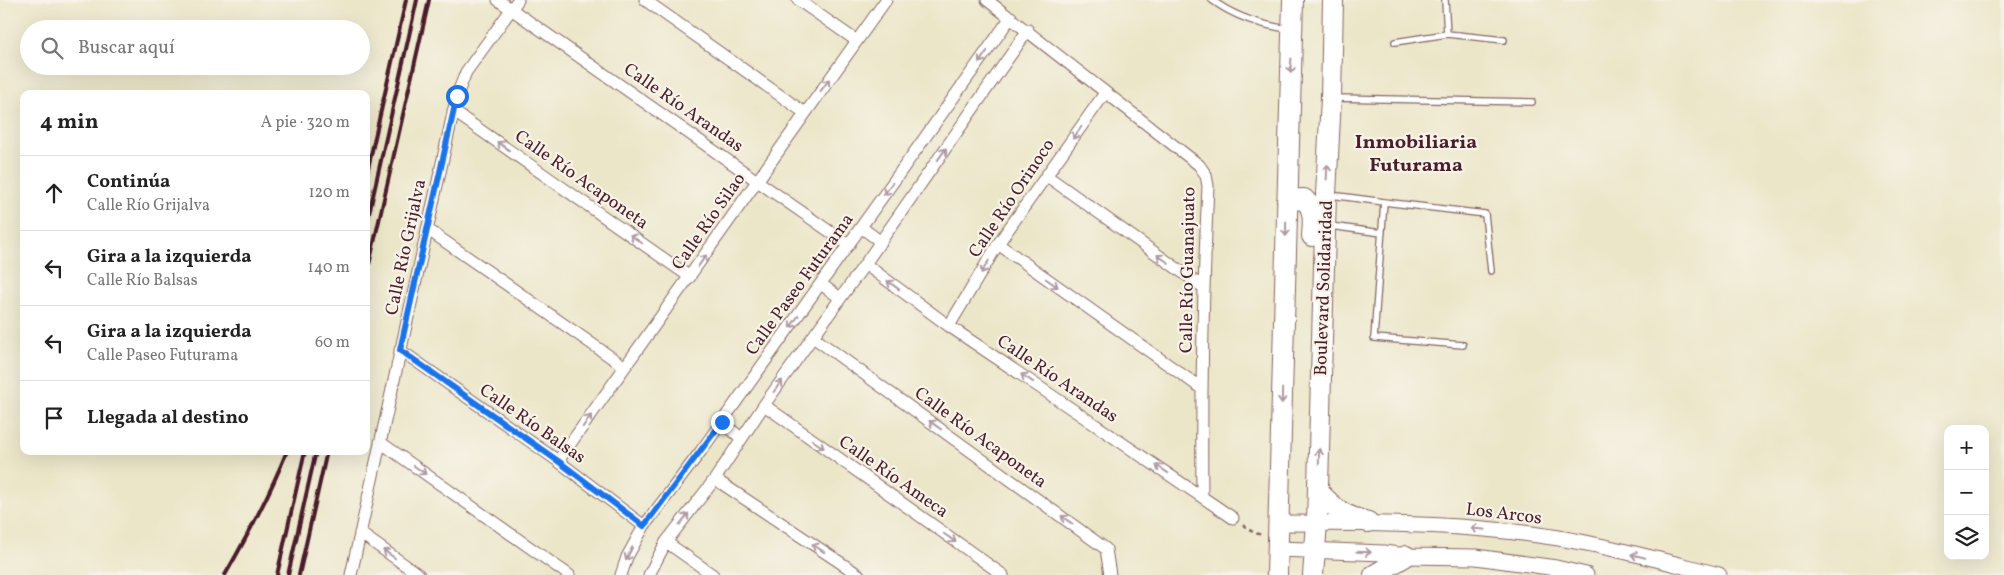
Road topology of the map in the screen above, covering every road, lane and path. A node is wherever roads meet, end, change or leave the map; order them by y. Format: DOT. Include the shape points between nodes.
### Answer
graph roads {
  1 [pos="498,0"];
  2 [pos="645,0"];
  3 [pos="798,0"];
  4 [pos="886,0"];
  5 [pos="987,0"];
  6 [pos="1212,0"];
  7 [pos="1293,0"];
  8 [pos="1333,0"];
  9 [pos="1445,0"];
  10 [pos="514,4"];
  11 [pos="1011,17"];
  12 [pos="1028,30"];
  13 [pos="1292,30"];
  14 [pos="1447,34"];
  15 [pos="1504,40"];
  16 [pos="857,41"];
  17 [pos="1395,42"];
  18 [pos="1105,93"];
  19 [pos="1332,98"];
  20 [pos="1532,102"];
  21 [pos="453,111"];
  22 [pos="805,113"];
  23 [pos="1047,176"];
  24 [pos="758,180"];
  25 [pos="1326,194"];
  26 [pos="1287,200"];
  27 [pos="1384,202"];
  28 [pos="1325,225"];
  29 [pos="861,227"];
  30 [pos="427,228"];
  31 [pos="1382,233"];
  32 [pos="881,242"];
  33 [pos="998,244"];
  34 [pos="849,245"];
  35 [pos="865,264"];
  36 [pos="1491,271"];
  37 [pos="690,277"];
  38 [pos="821,284"];
  39 [pos="1203,287"];
  40 [pos="840,298"];
  41 [pos="949,326"];
  42 [pos="814,337"];
  43 [pos="1463,345"];
  44 [pos="400,350"];
  45 [pos="1321,360"];
  46 [pos="625,367"];
  47 [pos="1201,388"];
  48 [pos="764,405"];
  49 [pos="722,422"];
  50 [pos="741,438"];
  51 [pos="380,442"];
  52 [pos="558,461"];
  53 [pos="716,479"];
  54 [pos="1318,491"];
  55 [pos="1202,496"];
  56 [pos="1233,518"];
  57 [pos="1368,522"];
  58 [pos="1317,523"];
  59 [pos="644,526"];
  60 [pos="360,533"];
  61 [pos="1279,536"];
  62 [pos="666,542"];
  63 [pos="1316,551"];
  64 [pos="1406,556"];
  65 [pos="351,575"];
  66 [pos="419,575"];
  67 [pos="569,575"];
  68 [pos="622,575"];
  69 [pos="649,575"];
  70 [pos="713,575"];
  71 [pos="859,575"];
  72 [pos="1003,575"];
  73 [pos="1110,575"];
  74 [pos="1277,575"];
  75 [pos="1313,575"];
  76 [pos="1374,575"];
  77 [pos="1586,575"];
  78 [pos="1719,575"];
  1 -- 10 [label="street, Calle Río Arandas"];
  2 -- 22 [label="street"];
  3 -- 16 [label="street"];
  4 -- 16 [label="street, Calle Río Silao"];
  5 -- 11 [label="street, Calle Río Guanajuato"];
  6 -- 13 [label="lane" via="1227,11 1265,26"];
  7 -- 13 [label="highway"];
  8 -- 19 [label="highway, Boulevard Solidaridad"];
  9 -- 14 [label="lane"];
  10 -- 21 [label="street, Calle Río Grijalva" via="466,72"];
  10 -- 24 [label="street, Calle Río Arandas"];
  11 -- 12 [label="street, Calle Río Guanajuato"];
  11 -- 29 [label="street, Calle Paseo Futurama, one-way"];
  12 -- 18 [label="street, Calle Río Guanajuato"];
  32 -- 12 [label="street, one-way"];
  13 -- 26 [label="highway, one-way"];
  14 -- 15 [label="lane"];
  14 -- 17 [label="lane"];
  22 -- 16 [label="street, Calle Río Silao, one-way"];
  18 -- 23 [label="street, Calle Río Orinoco, one-way"];
  18 -- 39 [label="street, Calle Río Guanajuato" via="1199,165 1206,175"];
  19 -- 20 [label="lane"];
  25 -- 19 [label="highway, Boulevard Solidaridad, one-way"];
  21 -- 30 [label="street, Calle Río Grijalva"];
  37 -- 21 [label="street, Calle Río Acaponeta, one-way"];
  22 -- 24 [label="street, Calle Río Silao"];
  23 -- 33 [label="street, Calle Río Orinoco"];
  39 -- 23 [label="street, one-way"];
  24 -- 34 [label="street, Calle Río Arandas"];
  37 -- 24 [label="street, Calle Río Silao, one-way"];
  25 -- 27 [label="lane"];
  25 -- 28 [label="highway, Boulevard Solidaridad"];
  26 -- 45 [label="highway" via="1304,199 1313,213 1313,321"];
  26 -- 61 [label="highway, one-way"];
  27 -- 31 [label="lane"];
  27 -- 36 [label="lane" via="1485,214"];
  28 -- 31 [label="lane"];
  28 -- 45 [label="highway, Boulevard Solidaridad"];
  29 -- 32 [label="street"];
  29 -- 34 [label="street, Calle Paseo Futurama"];
  30 -- 44 [label="street, Calle Río Grijalva"];
  30 -- 46 [label="street"];
  31 -- 43 [label="lane" via="1374,338"];
  32 -- 35 [label="street"];
  33 -- 41 [label="street, Calle Río Orinoco, one-way"];
  33 -- 47 [label="street, one-way"];
  34 -- 38 [label="street, Calle Paseo Futurama"];
  35 -- 40 [label="street"];
  41 -- 35 [label="street, Calle Río Arandas, one-way"];
  37 -- 46 [label="street, Calle Río Silao"];
  38 -- 40 [label="street"];
  38 -- 49 [label="street, Calle Paseo Futurama, one-way"];
  39 -- 47 [label="street, Calle Río Guanajuato"];
  40 -- 42 [label="street"];
  55 -- 41 [label="street, Calle Río Arandas, one-way"];
  48 -- 42 [label="street, one-way"];
  73 -- 42 [label="street, Calle Río Acaponeta, one-way" via="1106,549"];
  44 -- 51 [label="street, Calle Río Grijalva"];
  44 -- 52 [label="street, Calle Río Balsas"];
  54 -- 45 [label="highway, Boulevard Solidaridad, one-way"];
  52 -- 46 [label="street, Calle Río Silao, one-way"];
  47 -- 55 [label="street, Calle Río Guanajuato"];
  48 -- 50 [label="street"];
  48 -- 72 [label="street, Calle Río Ameca, one-way"];
  49 -- 50 [label="street"];
  49 -- 59 [label="street, Calle Paseo Futurama"];
  50 -- 53 [label="street"];
  51 -- 60 [label="street, Calle Río Grijalva"];
  51 -- 67 [label="street, one-way"];
  52 -- 59 [label="street, Calle Río Balsas"];
  62 -- 53 [label="street, one-way"];
  71 -- 53 [label="street, one-way"];
  54 -- 57 [label="highway" via="1349,517"];
  54 -- 58 [label="highway, Boulevard Solidaridad"];
  55 -- 56 [label="street, Calle Río Arandas"];
  56 -- 61 [label="path" via="1254,533"];
  57 -- 58 [label="main road, Los Arcos"];
  78 -- 57 [label="main road, Los Arcos, one-way" via="1576,542 1440,525"];
  58 -- 61 [label="main road, Los Arcos"];
  58 -- 63 [label="highway, Boulevard Solidaridad"];
  59 -- 68 [label="street, Calle Paseo Futurama, one-way" via="627,557"];
  60 -- 65 [label="street, Calle Río Grijalva"];
  66 -- 60 [label="street, one-way"];
  61 -- 63 [label="main road"];
  61 -- 74 [label="highway"];
  62 -- 69 [label="street"];
  62 -- 70 [label="street"];
  63 -- 64 [label="main road, one-way"];
  63 -- 75 [label="highway, Boulevard Solidaridad"];
  64 -- 76 [label="highway"];
  64 -- 77 [label="main road" via="1476,557"];
}
